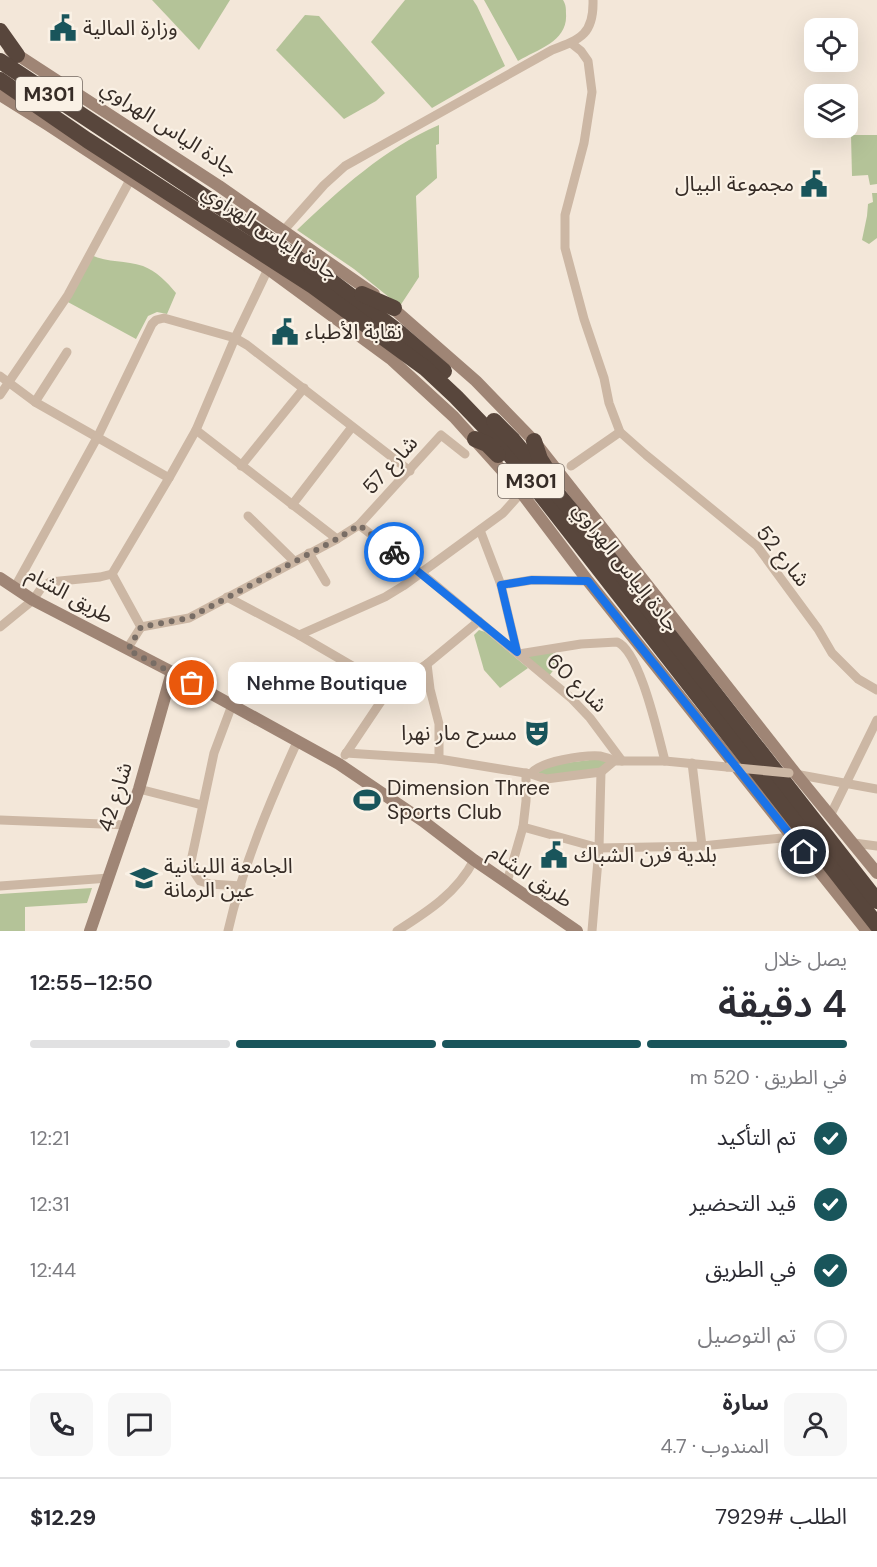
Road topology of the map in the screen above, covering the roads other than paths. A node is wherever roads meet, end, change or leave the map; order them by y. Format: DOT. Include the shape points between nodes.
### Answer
graph roads {
  1 [pos="594,0"];
  2 [pos="571,43"];
  3 [pos="3,47"];
  4 [pos="0,80"];
  5 [pos="0,95"];
  6 [pos="93,134"];
  7 [pos="130,180"];
  8 [pos="284,230"];
  9 [pos="268,269"];
  10 [pos="318,280"];
  11 [pos="394,308"];
  12 [pos="235,338"];
  13 [pos="369,342"];
  14 [pos="67,352"];
  15 [pos="0,376"];
  16 [pos="8,382"];
  17 [pos="304,388"];
  18 [pos="0,395"];
  19 [pos="35,402"];
  20 [pos="352,427"];
  21 [pos="196,430"];
  22 [pos="620,432"];
  23 [pos="98,436"];
  24 [pos="474,439"];
  25 [pos="534,441"];
  26 [pos="465,454"];
  27 [pos="241,466"];
  28 [pos="571,466"];
  29 [pos="410,471"];
  30 [pos="169,478"];
  31 [pos="521,498"];
  32 [pos="292,505"];
  33 [pos="556,514"];
  34 [pos="248,516"];
  35 [pos="580,521"];
  36 [pos="359,525"];
  37 [pos="480,530"];
  38 [pos="337,539"];
  39 [pos="309,553"];
  40 [pos="294,561"];
  41 [pos="421,573"];
  42 [pos="112,574"];
  43 [pos="0,578"];
  44 [pos="588,581"];
  45 [pos="326,582"];
  46 [pos="501,585"];
  47 [pos="15,587"];
  48 [pos="226,597"];
  49 [pos="33,600"];
  50 [pos="479,621"];
  51 [pos="0,627"];
  52 [pos="141,627"];
  53 [pos="299,635"];
  54 [pos="128,650"];
  55 [pos="518,653"];
  56 [pos="427,664"];
  57 [pos="172,672"];
  58 [pos="390,688"];
  59 [pos="877,690"];
  60 [pos="232,705"];
  61 [pos="877,720"];
  62 [pos="874,737"];
  63 [pos="298,740"];
  64 [pos="346,753"];
  65 [pos="440,759"];
  66 [pos="618,761"];
  67 [pos="665,761"];
  68 [pos="692,763"];
  69 [pos="339,764"];
  70 [pos="601,772"];
  71 [pos="528,773"];
  72 [pos="793,774"];
  73 [pos="846,784"];
  74 [pos="139,789"];
  75 [pos="877,789"];
  76 [pos="202,805"];
  77 [pos="831,814"];
  78 [pos="0,820"];
  79 [pos="128,825"];
  80 [pos="523,827"];
  81 [pos="792,837"];
  82 [pos="854,843"];
  83 [pos="702,846"];
  84 [pos="877,846"];
  85 [pos="599,848"];
  86 [pos="474,860"];
  87 [pos="877,873"];
  88 [pos="109,878"];
  89 [pos="507,882"];
  90 [pos="0,886"];
  91 [pos="241,886"];
  92 [pos="877,901"];
  93 [pos="877,925"];
  94 [pos="90,931"];
  95 [pos="228,931"];
  96 [pos="397,931"];
  97 [pos="578,931"];
  98 [pos="592,931"];
  99 [pos="867,931"];
  1 -- 2 [label="street" via="589,28 583,37"];
  2 -- 8 [label="street" via="345,166"];
  2 -- 22 [label="street" via="588,61 592,92 584,143 565,215 565,248"];
  3 -- 6 [label="highway, جادة الياس الهراوي / M301"];
  3 -- 8 [label="street, جادة الياس الهراوي"];
  4 -- 6 [label="highway, M301"];
  5 -- 7 [label="street"];
  6 -- 10 [label="highway, جادة إلياس الهراوي / M301"];
  7 -- 9 [label="street"];
  7 -- 16 [label="street" via="68,295"];
  8 -- 11 [label="street, جادة إلياس الهراوي"];
  9 -- 12 [label="street"];
  9 -- 13 [label="street"];
  10 -- 11 [label="highway" via="340,281"];
  10 -- 13 [label="highway" via="321,296"];
  10 -- 33 [label="highway, جادة إلياس الهراوي / M301" via="456,396 503,446"];
  10 -- 35 [label="highway, جادة إلياس الهراوي / M301" via="401,334 458,383 513,440"];
  11 -- 25 [label="street, جادة إلياس الهراوي" via="476,381"];
  12 -- 17 [label="street"];
  12 -- 21 [label="street"];
  12 -- 23 [label="street" via="164,318 156,320"];
  13 -- 24 [label="street, جادة إلياس الهراوي"];
  14 -- 19 [label="street"];
  15 -- 16 [label="street"];
  16 -- 18 [label="street"];
  16 -- 19 [label="street"];
  17 -- 20 [label="street"];
  17 -- 27 [label="street"];
  19 -- 23 [label="street"];
  20 -- 29 [label="street"];
  20 -- 32 [label="street"];
  21 -- 27 [label="street"];
  21 -- 30 [label="street"];
  22 -- 28 [label="street"];
  22 -- 59 [label="street, شارع 52" via="757,546 832,653 858,679"];
  23 -- 30 [label="street"];
  23 -- 47 [label="street"];
  24 -- 31 [label="street, جادة إلياس الهراوي"];
  24 -- 33 [label="highway" via="492,448 539,502"];
  25 -- 35 [label="highway" via="540,459"];
  25 -- 72 [label="street, جادة إلياس الهراوي"];
  26 -- 29 [label="street, شارع 57" via="441,435"];
  27 -- 32 [label="street"];
  29 -- 36 [label="street, شارع 57"];
  30 -- 42 [label="street"];
  31 -- 37 [label="street"];
  31 -- 44 [label="street, جادة إلياس الهراوي"];
  32 -- 38 [label="street"];
  33 -- 93 [label="highway, جادة إلياس الهراوي / M301"];
  34 -- 40 [label="street"];
  35 -- 92 [label="highway, جادة إلياس الهراوي / M301"];
  36 -- 38 [label="street, شارع 57"];
  36 -- 41 [label="street, شارع 60"];
  37 -- 41 [label="street"];
  37 -- 46 [label="street"];
  38 -- 39 [label="street, شارع 57"];
  39 -- 40 [label="street, شارع 57"];
  39 -- 45 [label="street"];
  40 -- 48 [label="street, شارع 57"];
  41 -- 50 [label="street, شارع 60"];
  41 -- 53 [label="street" via="385,597"];
  42 -- 49 [label="street" via="50,582"];
  42 -- 52 [label="street"];
  43 -- 47 [label="street, طريق الشام"];
  44 -- 46 [label="street" via="532,580"];
  44 -- 81 [label="street, جادة إلياس الهراوي"];
  46 -- 55 [label="street"];
  47 -- 49 [label="street, طريق الشام"];
  48 -- 52 [label="street, شارع 57" via="189,618"];
  48 -- 53 [label="street"];
  49 -- 51 [label="street"];
  49 -- 54 [label="street, طريق الشام"];
  50 -- 55 [label="street, شارع 60"];
  50 -- 56 [label="street"];
  52 -- 54 [label="street"];
  53 -- 58 [label="street"];
  54 -- 57 [label="street, طريق الشام"];
  55 -- 66 [label="street, شارع 60" via="590,718"];
  55 -- 67 [label="street" via="581,644 623,644 637,664"];
  56 -- 58 [label="street"];
  56 -- 65 [label="street" via="439,724"];
  57 -- 60 [label="street, طريق الشام"];
  57 -- 74 [label="street, شارع 42"];
  58 -- 64 [label="street"];
  60 -- 63 [label="street, طريق الشام"];
  60 -- 76 [label="street" via="214,753"];
  61 -- 62 [label="street"];
  62 -- 73 [label="street"];
  63 -- 69 [label="street, طريق الشام"];
  63 -- 91 [label="street" via="277,785"];
  64 -- 65 [label="street"];
  64 -- 69 [label="street"];
  65 -- 71 [label="street"];
  66 -- 67 [label="street"];
  66 -- 70 [label="street"];
  66 -- 71 [label="street" via="599,756 557,761"];
  67 -- 68 [label="street"];
  68 -- 72 [label="street, bridge"];
  68 -- 83 [label="street"];
  69 -- 86 [label="street, طريق الشام"];
  70 -- 71 [label="street" via="546,779"];
  70 -- 85 [label="street"];
  71 -- 80 [label="street"];
  72 -- 73 [label="street"];
  72 -- 77 [label="street, جادة إلياس الهراوي"];
  73 -- 75 [label="street"];
  73 -- 77 [label="street"];
  74 -- 76 [label="street"];
  74 -- 79 [label="street, شارع 42"];
  76 -- 91 [label="street" via="190,861 192,870 200,881"];
  77 -- 82 [label="street, جادة إلياس الهراوي"];
  78 -- 79 [label="street"];
  79 -- 88 [label="street, شارع 42"];
  80 -- 85 [label="street"];
  80 -- 89 [label="street"];
  81 -- 83 [label="street"];
  81 -- 99 [label="street, جادة إلياس الهراوي"];
  82 -- 84 [label="street"];
  82 -- 87 [label="street, جادة إلياس الهراوي"];
  83 -- 85 [label="street"];
  85 -- 98 [label="street"];
  86 -- 89 [label="street, طريق الشام"];
  86 -- 96 [label="street" via="434,907"];
  88 -- 90 [label="street"];
  88 -- 94 [label="street, شارع 42"];
  89 -- 97 [label="street, طريق الشام"];
  91 -- 95 [label="street"];
}
